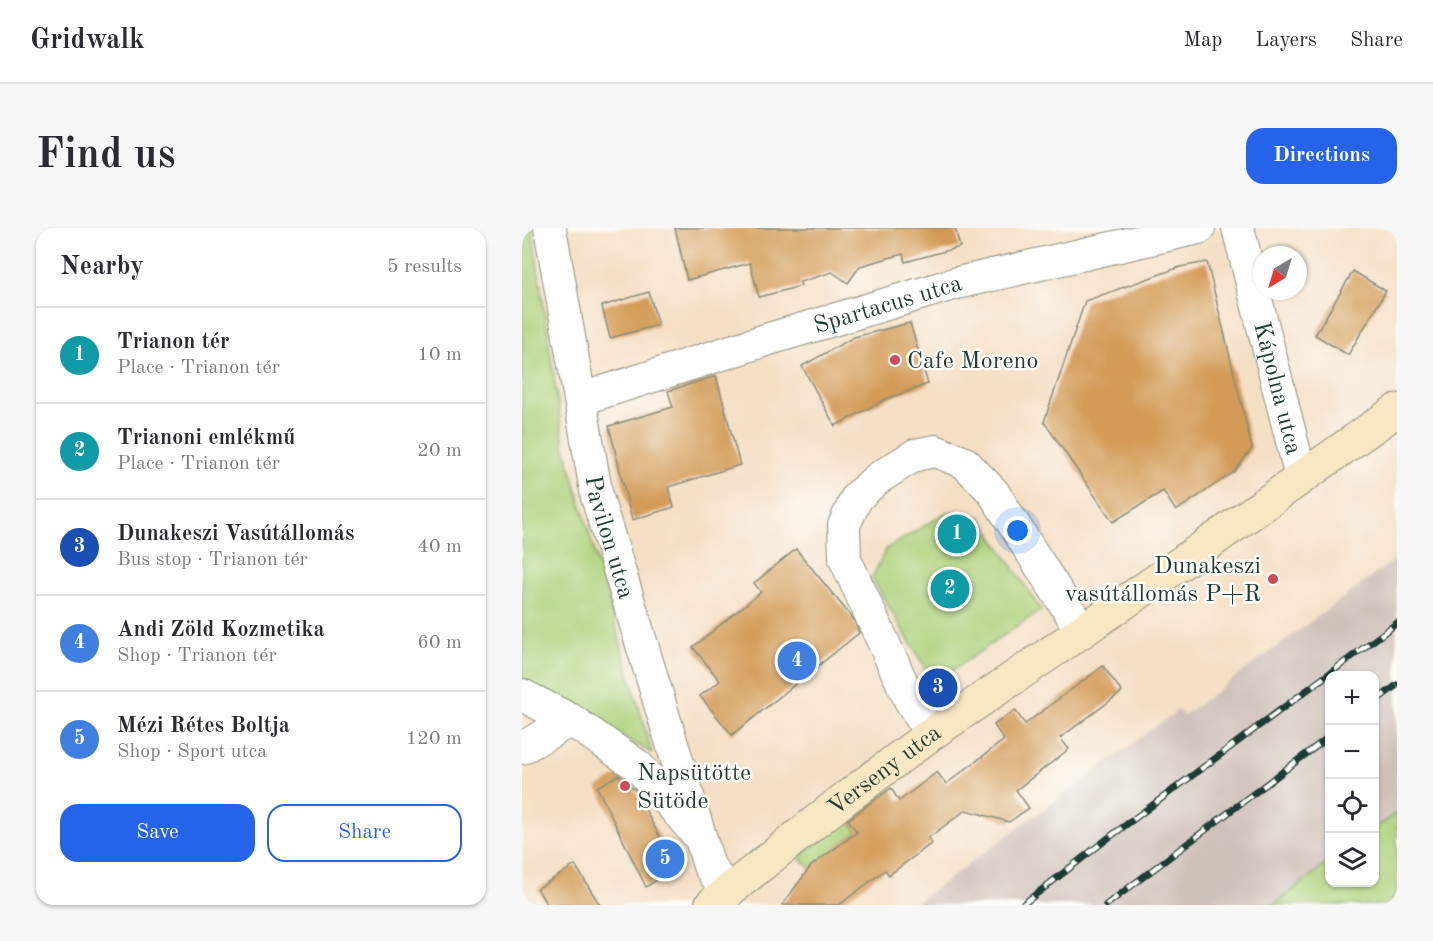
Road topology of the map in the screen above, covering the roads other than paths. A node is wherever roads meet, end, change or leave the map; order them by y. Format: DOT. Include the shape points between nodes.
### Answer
graph roads {
  1 [pos="550,228"];
  2 [pos="1199,228"];
  3 [pos="1238,228"];
  4 [pos="581,399"];
  5 [pos="1397,410"];
  6 [pos="1301,477"];
  7 [pos="1082,631"];
  8 [pos="522,695"];
  9 [pos="571,720"];
  10 [pos="931,734"];
  11 [pos="522,748"];
  12 [pos="701,839"];
  13 [pos="720,899"];
  1 -- 4 [label="street, Pavilon utca"];
  2 -- 4 [label="street, Spartacus utca" via="957,283"];
  3 -- 6 [label="street, Kápolna utca"];
  4 -- 12 [label="street, Pavilon utca" via="597,496"];
  5 -- 6 [label="street, Verseny utca"];
  6 -- 7 [label="street, Verseny utca"];
  7 -- 10 [label="street, Verseny utca"];
  7 -- 10 [label="street" via="993,492 965,463 935,452 915,454 877,479 857,497 844,525 844,559 910,700"];
  8 -- 9 [label="street"];
  9 -- 11 [label="street"];
  9 -- 12 [label="street" via="638,766"];
  10 -- 13 [label="street, Verseny utca"];
  12 -- 13 [label="street, Pavilon utca"];
}
